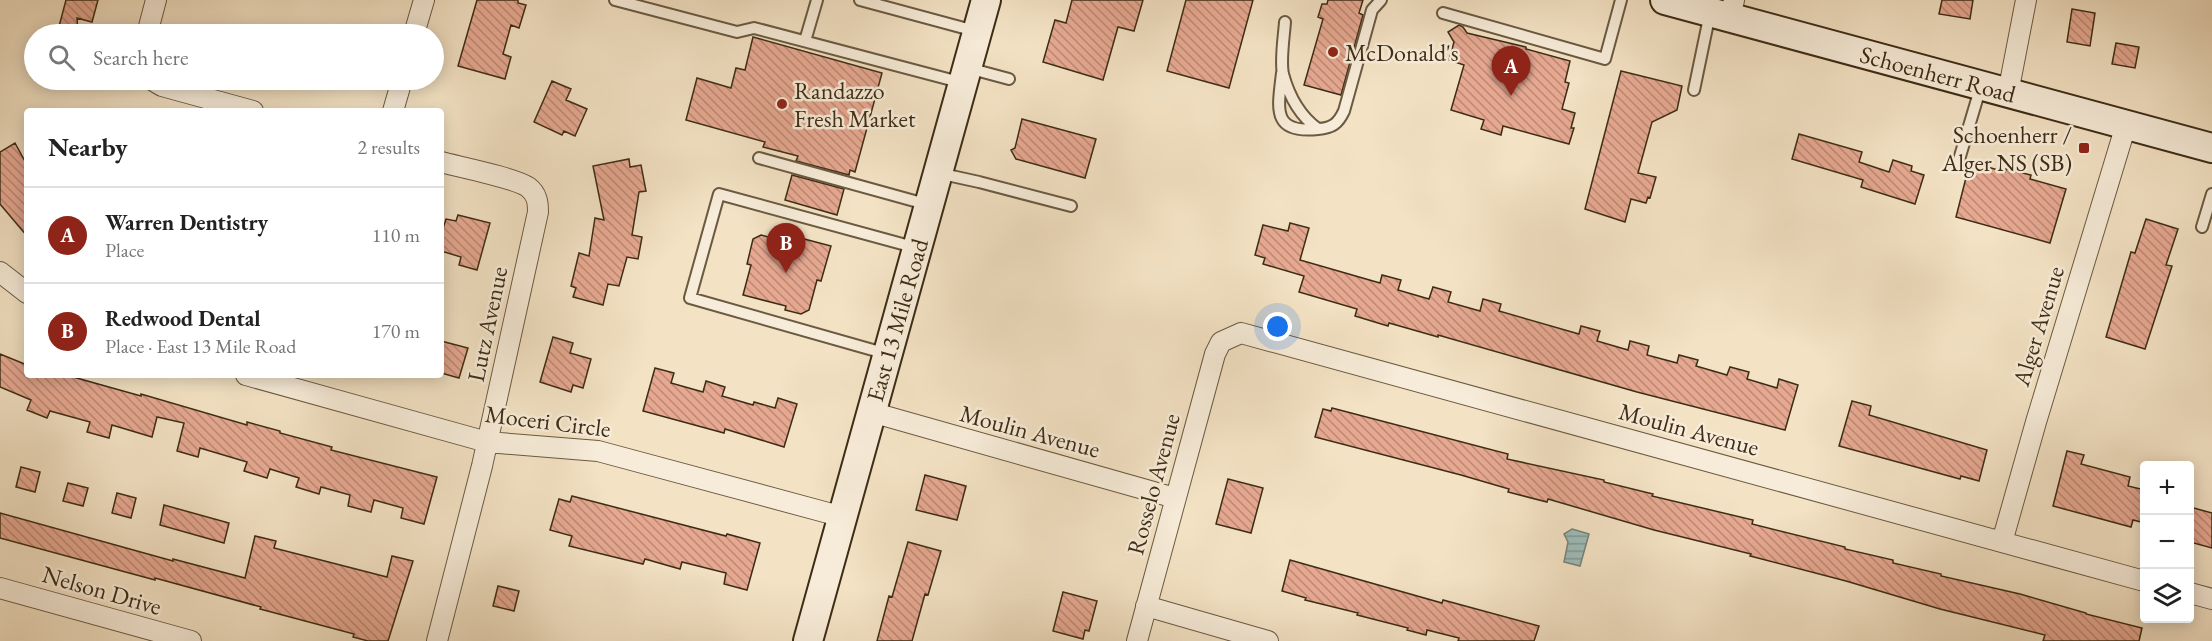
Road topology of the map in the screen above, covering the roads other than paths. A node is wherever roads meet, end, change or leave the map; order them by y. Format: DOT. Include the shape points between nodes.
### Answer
graph roads {
  1 [pos="156,0"];
  2 [pos="424,0"];
  3 [pos="615,0"];
  4 [pos="817,0"];
  5 [pos="860,0"];
  6 [pos="986,0"];
  7 [pos="1381,0"];
  8 [pos="1621,0"];
  9 [pos="1665,0"];
  10 [pos="2026,0"];
  11 [pos="1445,7"];
  12 [pos="1725,10"];
  13 [pos="1284,22"];
  14 [pos="150,24"];
  15 [pos="417,24"];
  16 [pos="978,31"];
  17 [pos="805,41"];
  18 [pos="1282,73"];
  19 [pos="965,76"];
  20 [pos="1009,79"];
  21 [pos="1981,86"];
  22 [pos="178,90"];
  23 [pos="399,90"];
  24 [pos="1694,90"];
  25 [pos="2008,93"];
  26 [pos="242,108"];
  27 [pos="394,108"];
  28 [pos="2126,125"];
  29 [pos="1318,129"];
  30 [pos="2212,148"];
  31 [pos="759,159"];
  32 [pos="444,163"];
  33 [pos="1958,163"];
  34 [pos="938,173"];
  35 [pos="2212,194"];
  36 [pos="929,205"];
  37 [pos="1071,206"];
  38 [pos="2202,227"];
  39 [pos="917,248"];
  40 [pos="0,272"];
  41 [pos="24,291"];
  42 [pos="1221,342"];
  43 [pos="888,354"];
  44 [pos="257,378"];
  45 [pos="872,412"];
  46 [pos="487,442"];
  47 [pos="1176,498"];
  48 [pos="843,517"];
  49 [pos="2002,542"];
  50 [pos="2140,580"];
  51 [pos="0,588"];
  52 [pos="2194,594"];
  53 [pos="2212,599"];
  54 [pos="1146,606"];
  55 [pos="191,641"];
  56 [pos="436,641"];
  57 [pos="808,641"];
  58 [pos="1137,641"];
  59 [pos="1268,641"];
  1 -- 14 [label="street"];
  2 -- 15 [label="street"];
  3 -- 17 [label="lane" via="737,32 754,28"];
  4 -- 17 [label="lane"];
  5 -- 16 [label="lane"];
  6 -- 16 [label="main road, East 13 Mile Road"];
  7 -- 29 [label="lane" via="1372,10 1341,118 1330,128"];
  8 -- 11 [label="lane" via="1605,59"];
  9 -- 12 [label="main road, Schoenherr Road"];
  10 -- 25 [label="street"];
  12 -- 21 [label="main road, Schoenherr Road"];
  12 -- 24 [label="lane"];
  13 -- 18 [label="lane"];
  16 -- 19 [label="main road, East 13 Mile Road"];
  17 -- 19 [label="lane"];
  18 -- 29 [label="lane" via="1297,108"];
  18 -- 29 [label="lane" via="1278,110 1282,120 1298,130"];
  19 -- 20 [label="lane"];
  19 -- 34 [label="main road, East 13 Mile Road"];
  21 -- 25 [label="main road, Schoenherr Road"];
  21 -- 33 [label="lane"];
  22 -- 26 [label="street"];
  23 -- 27 [label="street"];
  25 -- 28 [label="main road, Schoenherr Road"];
  28 -- 30 [label="main road, Schoenherr Road"];
  28 -- 49 [label="street, Alger Avenue"];
  31 -- 36 [label="lane"];
  32 -- 46 [label="street, Lutz Avenue" via="522,184 538,201"];
  34 -- 36 [label="main road, East 13 Mile Road"];
  34 -- 37 [label="lane"];
  35 -- 38 [label="lane"];
  36 -- 39 [label="main road, East 13 Mile Road"];
  39 -- 43 [label="main road, East 13 Mile Road"];
  39 -- 43 [label="lane" via="719,194 690,298"];
  40 -- 41 [label="street"];
  42 -- 47 [label="street, Rosselo Avenue"];
  42 -- 49 [label="street, Moulin Avenue" via="1247,333"];
  43 -- 45 [label="main road, East 13 Mile Road"];
  44 -- 46 [label="street, Moceri Circle"];
  45 -- 47 [label="street, Moulin Avenue"];
  45 -- 48 [label="main road, East 13 Mile Road"];
  46 -- 48 [label="street, Moceri Circle" via="598,451"];
  46 -- 56 [label="street, Lutz Avenue"];
  47 -- 54 [label="street, Rosselo Avenue"];
  48 -- 57 [label="main road, East 13 Mile Road"];
  49 -- 50 [label="street, Moulin Avenue"];
  51 -- 55 [label="street, Nelson Drive"];
  52 -- 53 [label="street"];
  54 -- 58 [label="street, Rosselo Avenue"];
  54 -- 59 [label="street"];
}
